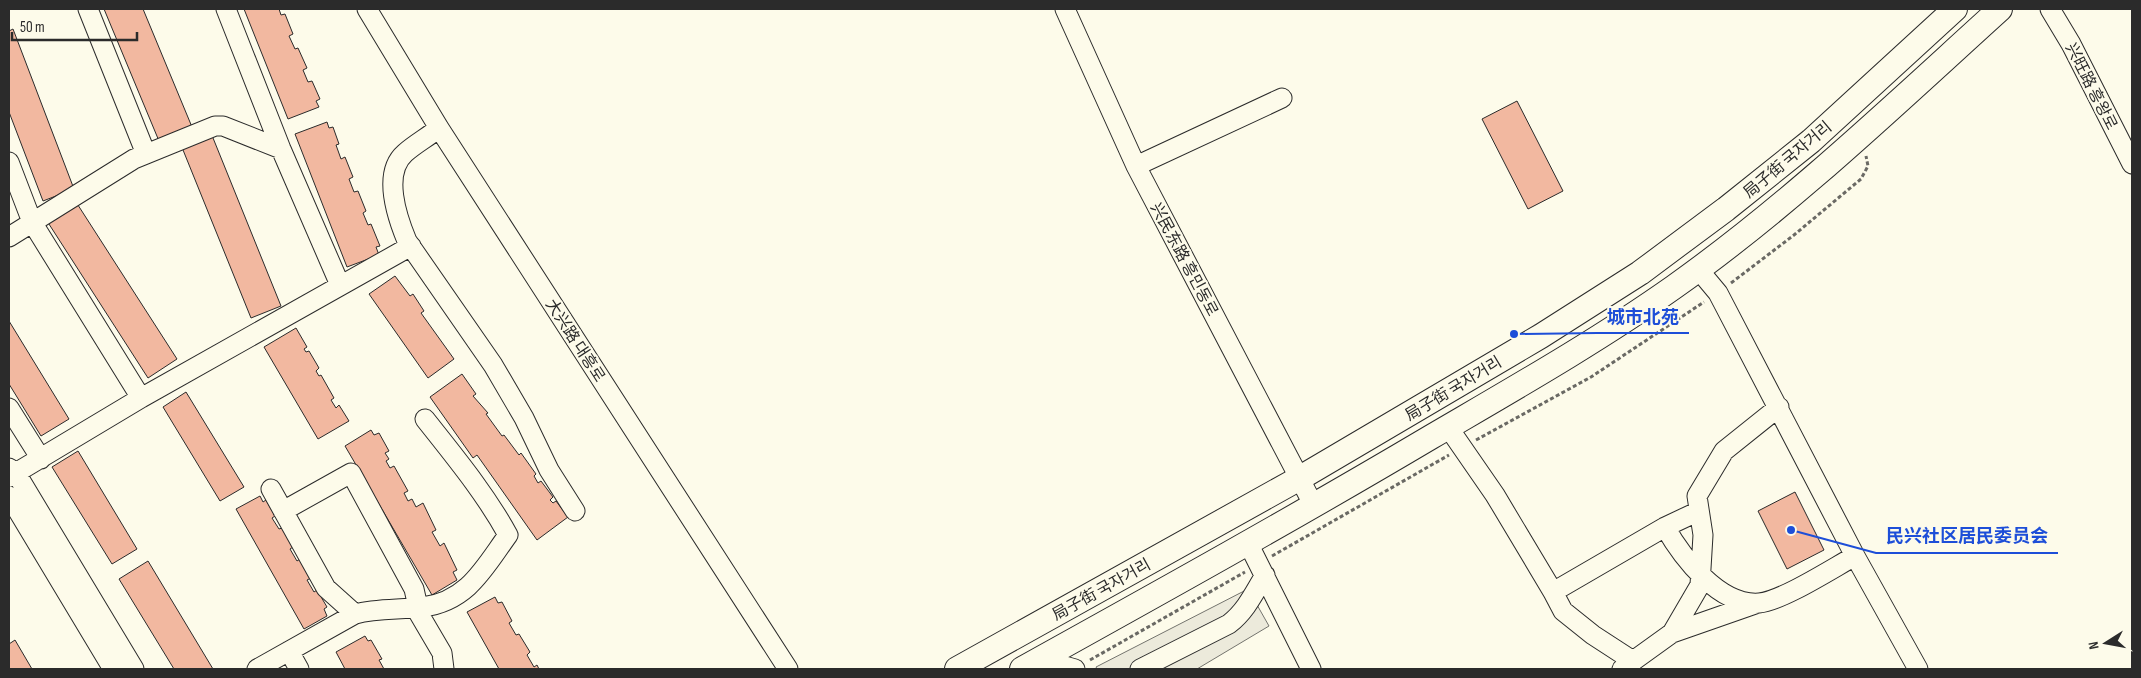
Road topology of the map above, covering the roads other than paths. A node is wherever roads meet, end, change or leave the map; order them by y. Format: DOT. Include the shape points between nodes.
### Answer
graph roads {
  1 [pos="88,9"];
  2 [pos="226,9"];
  3 [pos="367,9"];
  4 [pos="1065,9"];
  5 [pos="1954,9"];
  6 [pos="2000,9"];
  7 [pos="2050,9"];
  8 [pos="1282,98"];
  9 [pos="440,128"];
  10 [pos="281,149"];
  11 [pos="146,154"];
  12 [pos="9,162"];
  13 [pos="2132,164"];
  14 [pos="1136,166"];
  15 [pos="32,222"];
  16 [pos="9,237"];
  17 [pos="411,246"];
  18 [pos="1698,269"];
  19 [pos="340,285"];
  20 [pos="142,398"];
  21 [pos="1779,407"];
  22 [pos="9,408"];
  23 [pos="425,419"];
  24 [pos="1448,427"];
  25 [pos="41,458"];
  26 [pos="11,473"];
  27 [pos="1300,478"];
  28 [pos="271,489"];
  29 [pos="9,496"];
  30 [pos="1314,506"];
  31 [pos="283,511"];
  32 [pos="575,511"];
  33 [pos="1699,511"];
  34 [pos="1665,527"];
  35 [pos="1248,543"];
  36 [pos="1855,556"];
  37 [pos="1265,575"];
  38 [pos="1700,575"];
  39 [pos="1553,592"];
  40 [pos="1759,603"];
  41 [pos="417,607"];
  42 [pos="355,614"];
  43 [pos="1672,634"];
  44 [pos="289,652"];
  45 [pos="1031,664"];
  46 [pos="1628,665"];
  47 [pos="113,669"];
  48 [pos="134,669"];
  49 [pos="258,669"];
  50 [pos="299,669"];
  51 [pos="444,669"];
  52 [pos="788,669"];
  53 [pos="957,669"];
  54 [pos="1075,669"];
  55 [pos="1140,669"];
  56 [pos="1311,669"];
  57 [pos="1918,669"];
  1 -- 11 [label="street"];
  2 -- 10 [label="street"];
  3 -- 9 [label="street, 大兴路 대흥로"];
  4 -- 14 [label="street, 兴民东路 흥민동로"];
  5 -- 27 [label="main road, 局子街 국자거리" via="1811,141 1640,273 1541,336"];
  6 -- 18 [label="main road, 局子街 국자거리" via="1829,165 1759,224"];
  7 -- 13 [label="street, 兴旺路 흥왕로"];
  8 -- 14 [label="street"];
  9 -- 17 [label="street" via="404,153 394,167 392,189 403,232"];
  9 -- 52 [label="street, 大兴路 대흥로"];
  10 -- 11 [label="street" via="223,126 215,126"];
  10 -- 19 [label="street"];
  11 -- 15 [label="street"];
  12 -- 15 [label="street"];
  14 -- 27 [label="street, 兴民东路 흥민동로"];
  15 -- 16 [label="street"];
  15 -- 20 [label="street"];
  17 -- 19 [label="street"];
  17 -- 32 [label="street" via="493,364 524,418 548,470"];
  18 -- 21 [label="street" via="1718,293"];
  18 -- 24 [label="main road, 局子街 국자거리" via="1562,360"];
  19 -- 20 [label="street"];
  20 -- 25 [label="street"];
  21 -- 33 [label="street" via="1724,451 1697,496"];
  21 -- 36 [label="street"];
  22 -- 25 [label="street"];
  23 -- 41 [label="street" via="478,486 508,535 470,587 434,605"];
  24 -- 30 [label="main road, 局子街 국자거리"];
  24 -- 39 [label="street" via="1496,495"];
  25 -- 26 [label="street"];
  26 -- 48 [label="street"];
  27 -- 30 [label="street, 兴民东路 흥민동로"];
  27 -- 53 [label="main road, 局子街 국자거리"];
  28 -- 31 [label="street"];
  29 -- 47 [label="street"];
  30 -- 35 [label="main road, 局子街 국자거리"];
  31 -- 41 [label="street" via="351,473 414,589"];
  31 -- 42 [label="street" via="326,588"];
  33 -- 34 [label="street"];
  33 -- 38 [label="street" via="1703,535"];
  34 -- 38 [label="street" via="1678,550"];
  34 -- 39 [label="street"];
  35 -- 37 [label="street"];
  35 -- 45 [label="main road, 局子街 국자거리"];
  36 -- 40 [label="street" via="1787,593"];
  36 -- 57 [label="street"];
  37 -- 55 [label="street" via="1249,603 1229,624"];
  37 -- 56 [label="street"];
  38 -- 40 [label="street" via="1733,599"];
  38 -- 43 [label="street" via="1700,585"];
  39 -- 46 [label="street" via="1562,611"];
  40 -- 43 [label="street"];
  41 -- 42 [label="street"];
  41 -- 51 [label="street" via="442,653"];
  42 -- 44 [label="street"];
  43 -- 46 [label="street"];
  44 -- 49 [label="street"];
  44 -- 50 [label="street"];
  45 -- 54 [label="street"];
}
